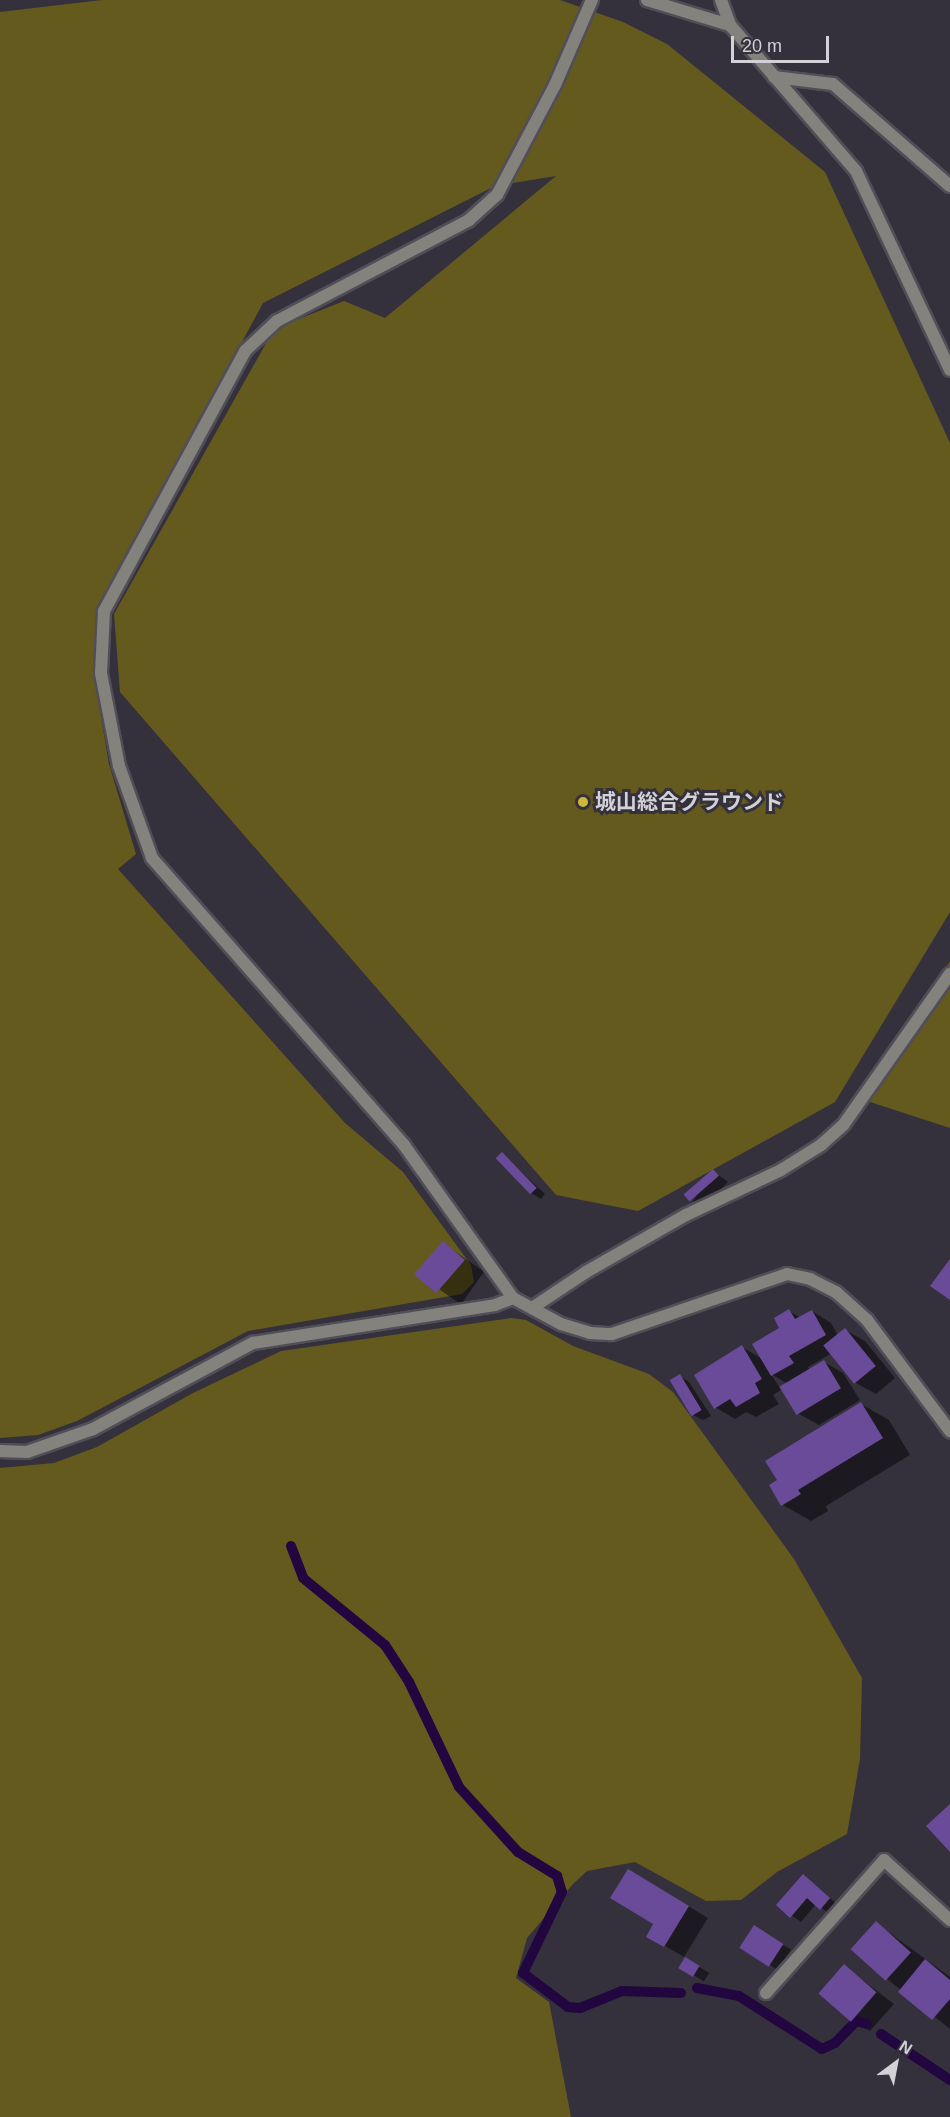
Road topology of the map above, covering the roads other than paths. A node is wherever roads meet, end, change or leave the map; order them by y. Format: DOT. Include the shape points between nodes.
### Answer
graph roads {
  1 [pos="592,0"];
  2 [pos="647,0"];
  3 [pos="721,0"];
  4 [pos="729,25"];
  5 [pos="774,76"];
  6 [pos="950,186"];
  7 [pos="950,370"];
  8 [pos="950,975"];
  9 [pos="513,1298"];
  10 [pos="532,1308"];
  11 [pos="950,1431"];
  12 [pos="0,1451"];
  13 [pos="950,1920"];
  14 [pos="766,1993"];
  1 -- 9 [label="street" via="555,85 497,195 470,220 277,321 245,351 104,611 101,673 119,766 152,858 404,1145"];
  2 -- 4 [label="street"];
  3 -- 4 [label="street"];
  4 -- 5 [label="street"];
  5 -- 6 [label="street" via="833,84"];
  5 -- 7 [label="street" via="856,171"];
  8 -- 10 [label="street" via="844,1124 821,1145 781,1170 686,1215"];
  9 -- 10 [label="street"];
  9 -- 12 [label="street" via="495,1305 253,1343 93,1429 27,1452"];
  10 -- 11 [label="street" via="561,1324 590,1333 612,1334 633,1330 767,1279 787,1274 810,1279 836,1292 867,1320"];
  13 -- 14 [label="street" via="884,1860"];
}
